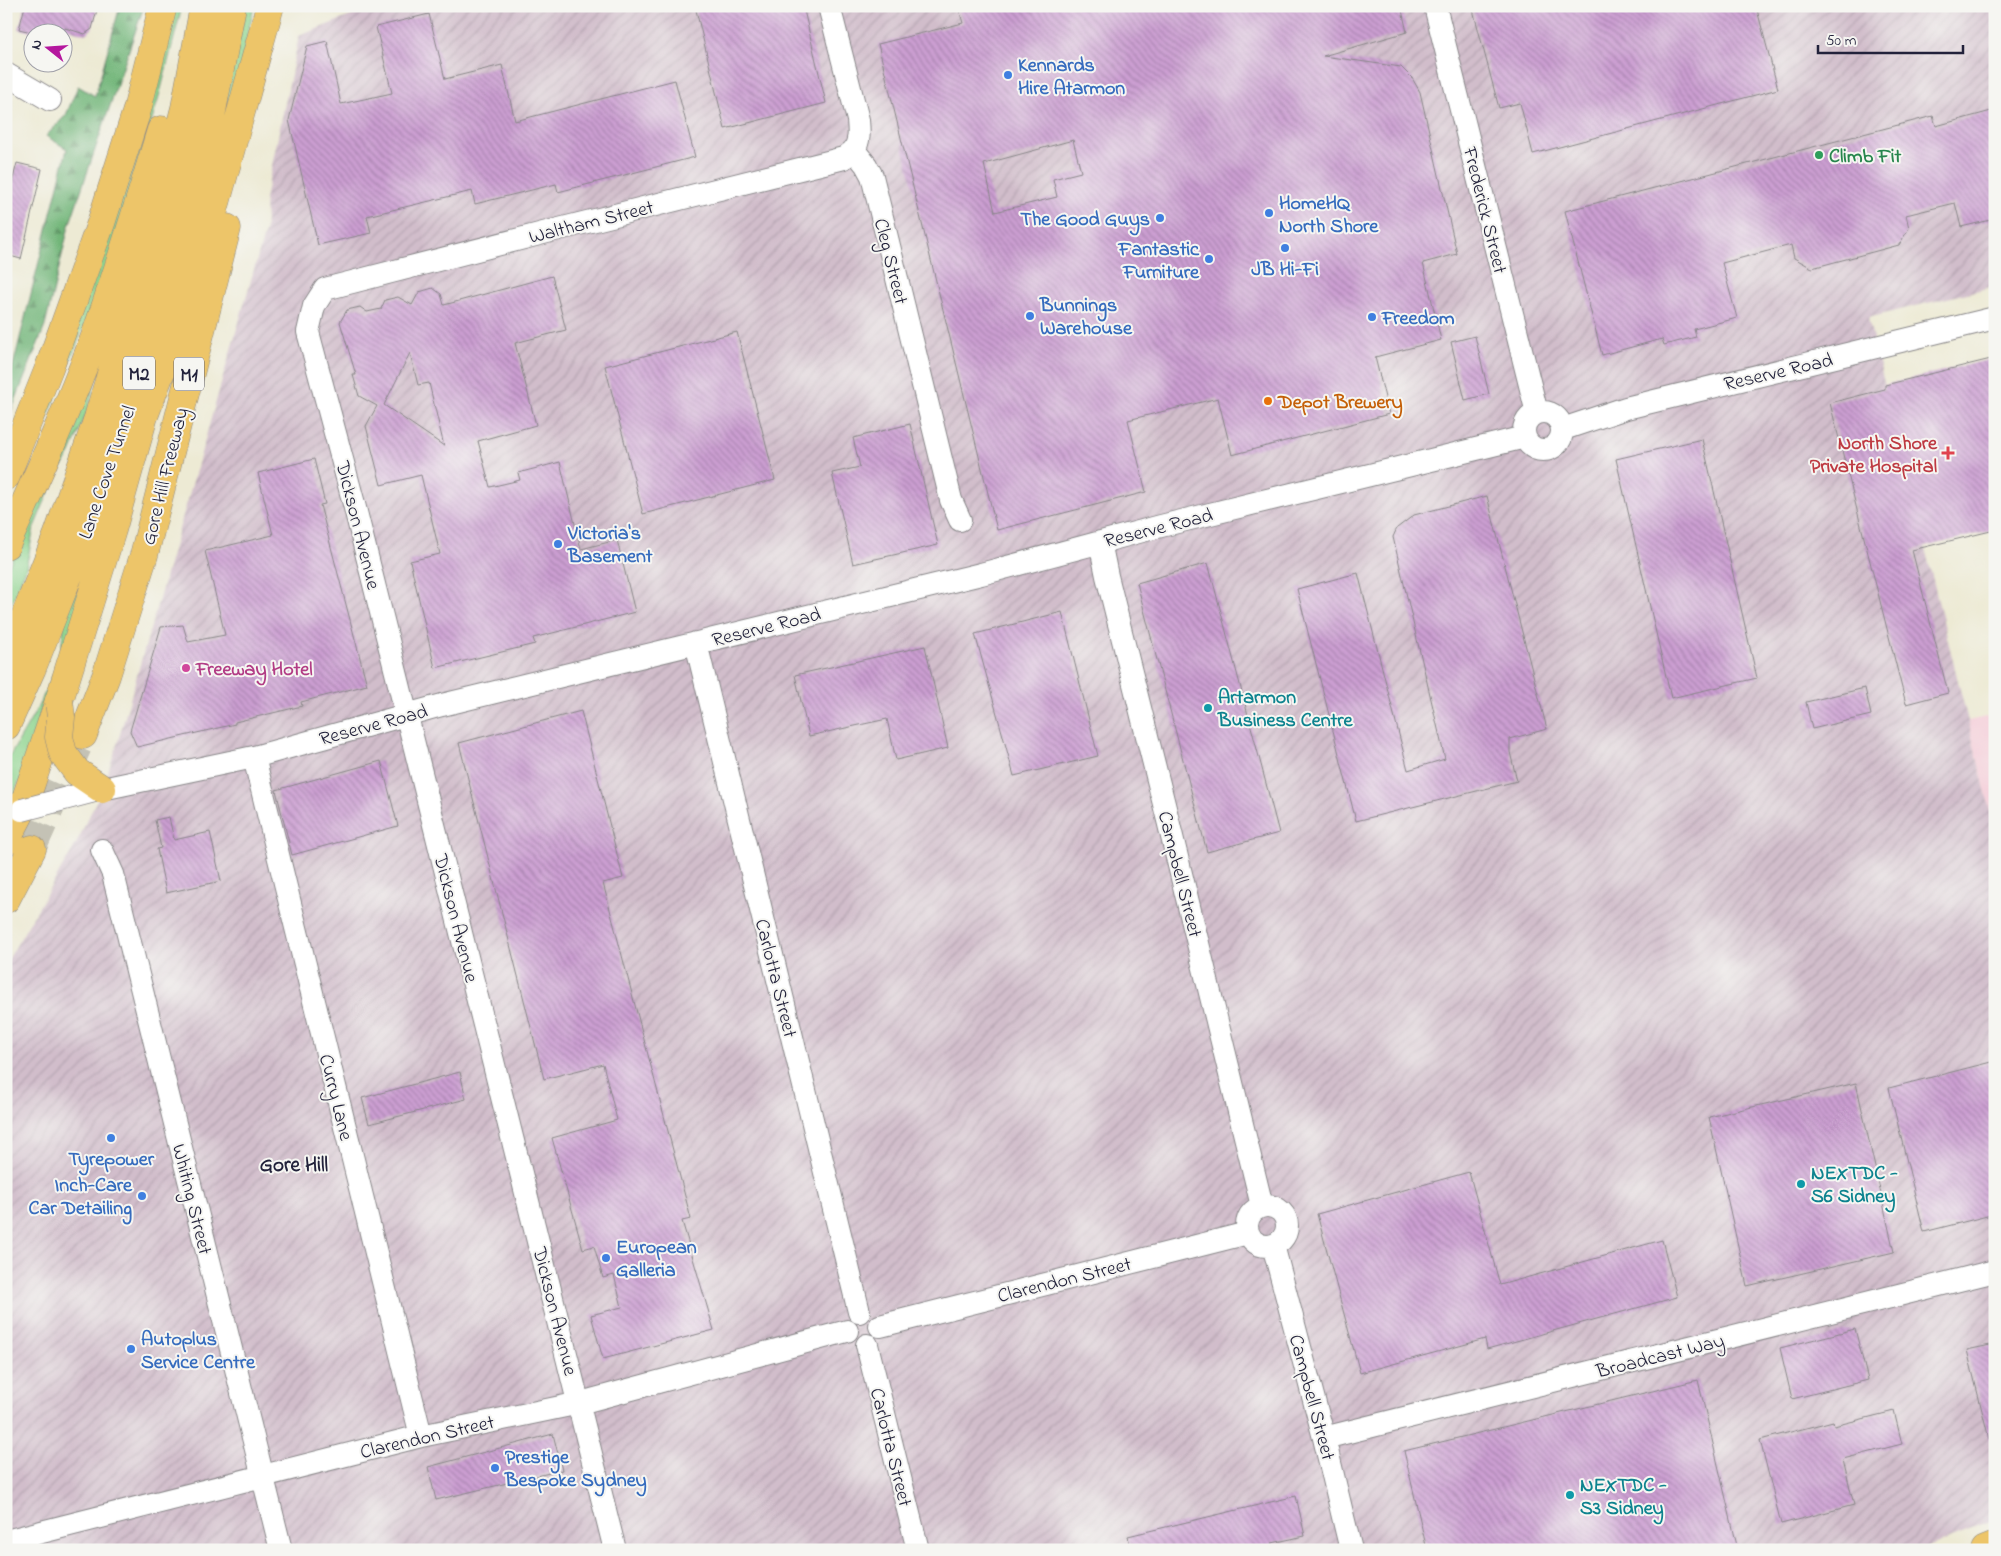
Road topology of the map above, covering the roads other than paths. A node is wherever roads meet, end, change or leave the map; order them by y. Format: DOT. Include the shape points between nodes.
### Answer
graph roads {
  1 [pos="163,6"];
  2 [pos="196,6"];
  3 [pos="204,6"];
  4 [pos="232,6"];
  5 [pos="270,6"];
  6 [pos="274,6"];
  7 [pos="829,6"];
  8 [pos="1434,6"];
  9 [pos="6,74"];
  10 [pos="50,100"];
  11 [pos="854,150"];
  12 [pos="325,289"];
  13 [pos="1995,318"];
  14 [pos="1537,413"];
  15 [pos="1563,429"];
  16 [pos="1525,437"];
  17 [pos="6,476"];
  18 [pos="960,520"];
  19 [pos="1100,542"];
  20 [pos="6,545"];
  21 [pos="696,643"];
  22 [pos="6,664"];
  23 [pos="59,701"];
  24 [pos="406,714"];
  25 [pos="6,726"];
  26 [pos="83,735"];
  27 [pos="254,757"];
  28 [pos="102,789"];
  29 [pos="14,812"];
  30 [pos="19,845"];
  31 [pos="102,850"];
  32 [pos="6,899"];
  33 [pos="1262,1206"];
  34 [pos="1248,1232"];
  35 [pos="1273,1245"];
  36 [pos="1995,1271"];
  37 [pos="853,1322"];
  38 [pos="880,1326"];
  39 [pos="867,1345"];
  40 [pos="580,1403"];
  41 [pos="421,1436"];
  42 [pos="1324,1438"];
  43 [pos="262,1475"];
  44 [pos="6,1541"];
  45 [pos="1995,1546"];
  46 [pos="281,1550"];
  47 [pos="615,1550"];
  48 [pos="918,1550"];
  49 [pos="1351,1550"];
  50 [pos="1985,1550"];
  1 -- 17 [label="main road" via="137,110 101,223"];
  2 -- 20 [label="main road" via="115,280 52,443"];
  3 -- 22 [label="main road, Lane Cove Tunnel / M2" via="183,118 98,418 58,534"];
  4 -- 25 [label="main road, Lane Cove Tunnel / M2" via="208,125 173,262 128,408 84,536"];
  5 -- 23 [label="main road" via="213,214 174,337 144,416"];
  6 -- 26 [label="main road, Gore Hill Freeway / M1" via="232,209 144,555 112,658"];
  7 -- 11 [label="street" via="858,120 860,132"];
  8 -- 14 [label="street, Frederick Street"];
  9 -- 10 [label="street"];
  11 -- 12 [label="street, Waltham Street" via="844,158"];
  11 -- 18 [label="street, Cleg Street" via="872,176 950,500"];
  12 -- 24 [label="street, Dickson Avenue" via="314,306 308,332"];
  13 -- 15 [label="street, Reserve Road" via="1626,408"];
  14 -- 15 [label="street" via="1556,417"];
  14 -- 16 [label="street" via="1525,426"];
  15 -- 16 [label="street" via="1560,441 1551,450 1532,448"];
  16 -- 19 [label="street, Reserve Road"];
  19 -- 21 [label="street, Reserve Road"];
  19 -- 33 [label="street, Campbell Street"];
  21 -- 24 [label="street, Reserve Road"];
  21 -- 37 [label="street, Carlotta Street"];
  23 -- 28 [label="main road, bridge" via="59,737 63,753 77,772"];
  23 -- 29 [label="main road, bridge"];
  24 -- 27 [label="street, Reserve Road"];
  24 -- 40 [label="street, Dickson Avenue"];
  27 -- 28 [label="street, Reserve Road"];
  27 -- 41 [label="street, Curry Lane"];
  28 -- 29 [label="street, Reserve Road, bridge"];
  29 -- 30 [label="main road"];
  30 -- 32 [label="main road"];
  31 -- 43 [label="street, Whiting Street" via="112,874"];
  33 -- 34 [label="street" via="1256,1208 1248,1219"];
  33 -- 35 [label="street" via="1276,1207 1287,1223 1284,1237"];
  34 -- 35 [label="street" via="1261,1245"];
  34 -- 38 [label="street, Clarendon Street"];
  35 -- 42 [label="street, Campbell Street"];
  36 -- 42 [label="street, Broadcast Way"];
  37 -- 38 [label="street" via="870,1313"];
  37 -- 39 [label="street" via="852,1341"];
  37 -- 40 [label="street, Clarendon Street"];
  38 -- 39 [label="street" via="878,1338"];
  39 -- 48 [label="street, Carlotta Street"];
  40 -- 41 [label="street, Clarendon Street"];
  40 -- 47 [label="street, Dickson Avenue"];
  41 -- 43 [label="street, Clarendon Street"];
  42 -- 49 [label="street, Campbell Street"];
  43 -- 44 [label="street, Clarendon Street"];
  43 -- 46 [label="street, Whiting Street"];
  45 -- 50 [label="main road"];
}
